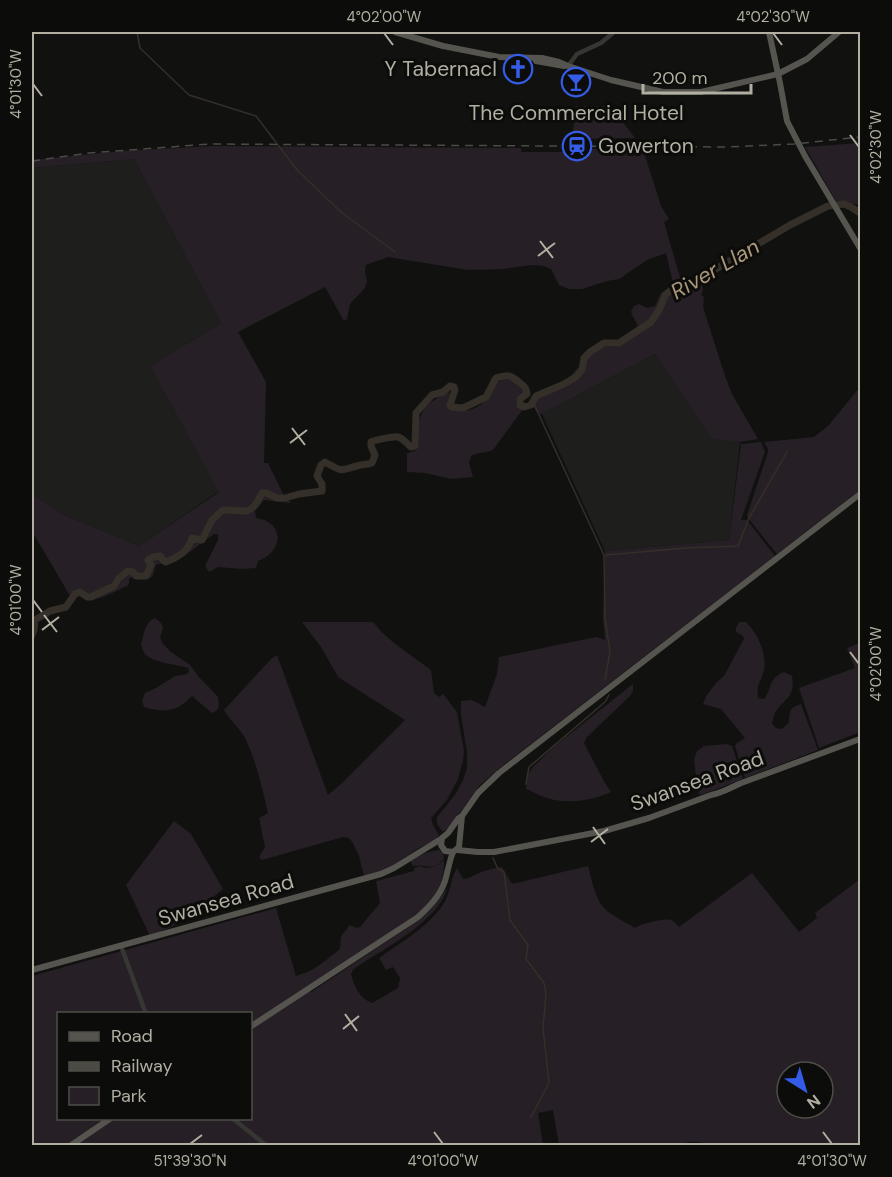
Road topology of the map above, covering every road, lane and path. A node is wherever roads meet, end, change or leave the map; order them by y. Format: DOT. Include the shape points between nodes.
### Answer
graph roads {
  1 [pos="395,32"];
  2 [pos="614,32"];
  3 [pos="769,32"];
  4 [pos="839,32"];
  5 [pos="568,66"];
  6 [pos="778,74"];
  7 [pos="861,248"];
  8 [pos="861,494"];
  9 [pos="861,739"];
  10 [pos="462,816"];
  11 [pos="448,833"];
  12 [pos="441,839"];
  13 [pos="460,839"];
  14 [pos="425,849"];
  15 [pos="444,850"];
  16 [pos="455,851"];
  17 [pos="470,851"];
  18 [pos="448,866"];
  19 [pos="121,946"];
  20 [pos="32,970"];
  21 [pos="145,1012"];
  22 [pos="252,1026"];
  23 [pos="109,1120"];
  24 [pos="233,1120"];
  25 [pos="70,1146"];
  26 [pos="267,1146"];
  1 -- 5 [label="main road" via="442,46"];
  2 -- 5 [label="street" via="577,54"];
  3 -- 6 [label="main road"];
  4 -- 6 [label="main road" via="807,59"];
  5 -- 6 [label="main road" via="663,92 701,92"];
  6 -- 7 [label="main road" via="787,121"];
  8 -- 10 [label="main road" via="504,768 478,793"];
  9 -- 17 [label="main road, Swansea Road" via="720,794 604,831 494,852"];
  10 -- 11 [label="main road"];
  10 -- 13 [label="main road"];
  11 -- 12 [label="main road"];
  11 -- 13 [label="main road"];
  12 -- 14 [label="main road, Swansea Road"];
  12 -- 15 [label="main road"];
  13 -- 16 [label="main road"];
  13 -- 17 [label="main road"];
  14 -- 15 [label="main road, Swansea Road"];
  14 -- 19 [label="main road, Swansea Road" via="381,874"];
  15 -- 16 [label="main road"];
  15 -- 18 [label="main road"];
  16 -- 17 [label="main road, Swansea Road"];
  16 -- 18 [label="main road"];
  18 -- 22 [label="main road" via="438,895 418,917"];
  19 -- 20 [label="main road, Swansea Road"];
  19 -- 21 [label="street"];
  23 -- 25 [label="main road"];
  24 -- 26 [label="street"];
}
